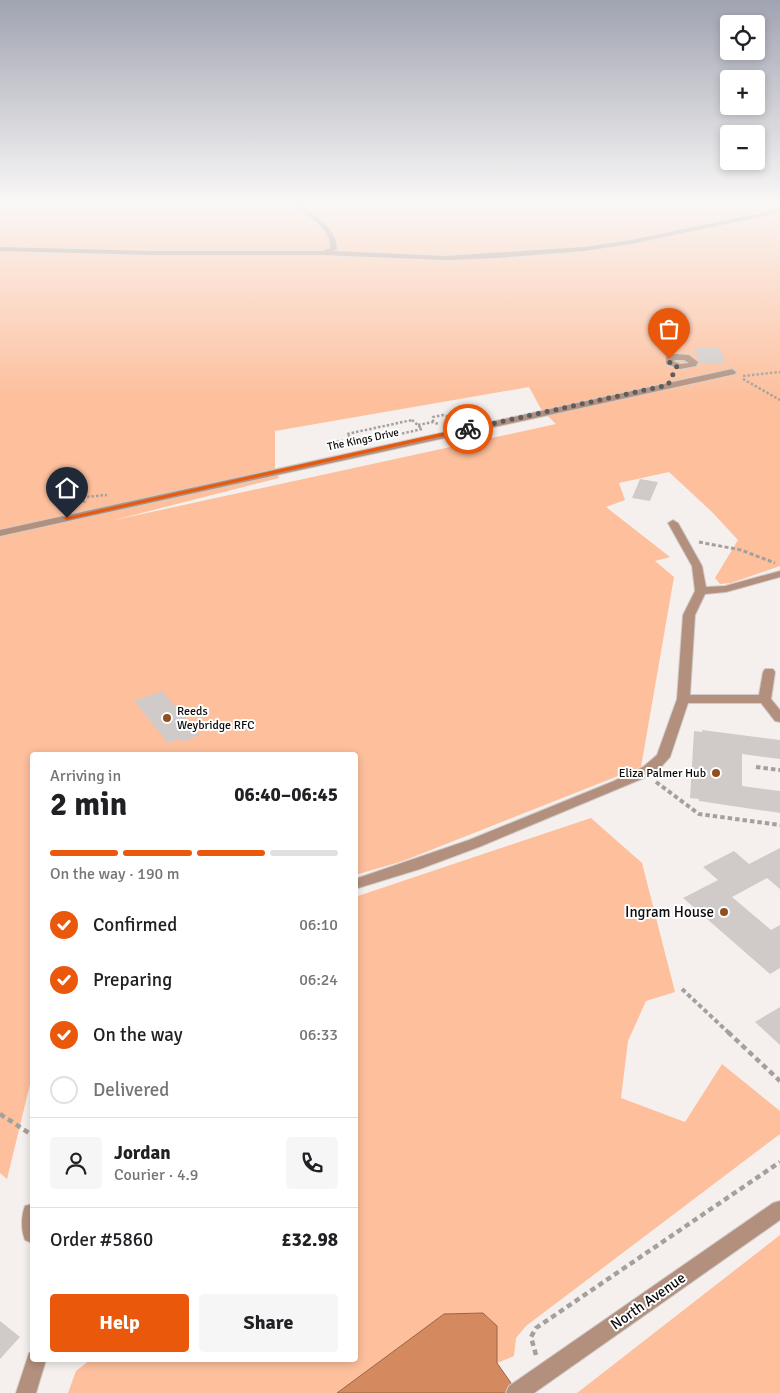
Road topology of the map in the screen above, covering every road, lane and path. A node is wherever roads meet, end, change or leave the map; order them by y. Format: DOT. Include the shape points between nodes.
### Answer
graph roads {
  1 [pos="677,366"];
  2 [pos="732,372"];
  3 [pos="780,372"];
  4 [pos="668,385"];
  5 [pos="780,400"];
  6 [pos="469,414"];
  7 [pos="451,418"];
  8 [pos="433,422"];
  9 [pos="418,425"];
  10 [pos="352,438"];
  11 [pos="332,443"];
  12 [pos="673,523"];
  13 [pos="0,533"];
  14 [pos="683,540"];
  15 [pos="780,565"];
  16 [pos="780,574"];
  17 [pos="700,591"];
  18 [pos="769,672"];
  19 [pos="765,698"];
  20 [pos="683,699"];
  21 [pos="780,718"];
  22 [pos="756,767"];
  23 [pos="780,770"];
  24 [pos="644,772"];
  25 [pos="780,825"];
  26 [pos="358,883"];
  27 [pos="682,989"];
  28 [pos="780,1081"];
  29 [pos="0,1114"];
  30 [pos="30,1134"];
  31 [pos="780,1162"];
  32 [pos="780,1208"];
  33 [pos="35,1362"];
  34 [pos="540,1377"];
  35 [pos="26,1393"];
  36 [pos="516,1393"];
  1 -- 4 [label="street"];
  2 -- 4 [label="street, The Kings Drive"];
  3 -- 5 [label="path" via="739,376"];
  4 -- 13 [label="street, The Kings Drive"];
  6 -- 7 [label="path"];
  7 -- 8 [label="path" via="451,422 444,424"];
  7 -- 8 [label="path" via="439,415 433,417"];
  8 -- 9 [label="path"];
  9 -- 10 [label="path" via="422,429 357,444"];
  9 -- 10 [label="path" via="412,420 347,434"];
  10 -- 11 [label="path"];
  12 -- 14 [label="street"];
  14 -- 15 [label="path" via="740,550"];
  14 -- 17 [label="street" via="697,566"];
  16 -- 17 [label="street" via="726,589"];
  17 -- 20 [label="street" via="689,615"];
  18 -- 19 [label="street"];
  19 -- 20 [label="street"];
  19 -- 21 [label="street"];
  20 -- 24 [label="street" via="664,757"];
  22 -- 23 [label="path"];
  24 -- 25 [label="path" via="699,814"];
  24 -- 26 [label="street" via="400,871"];
  27 -- 28 [label="path"];
  29 -- 30 [label="path"];
  31 -- 34 [label="path" via="536,1328 531,1337"];
  32 -- 34 [label="street, North Avenue"];
  33 -- 35 [label="street"];
  34 -- 36 [label="street, North Avenue"];
}
